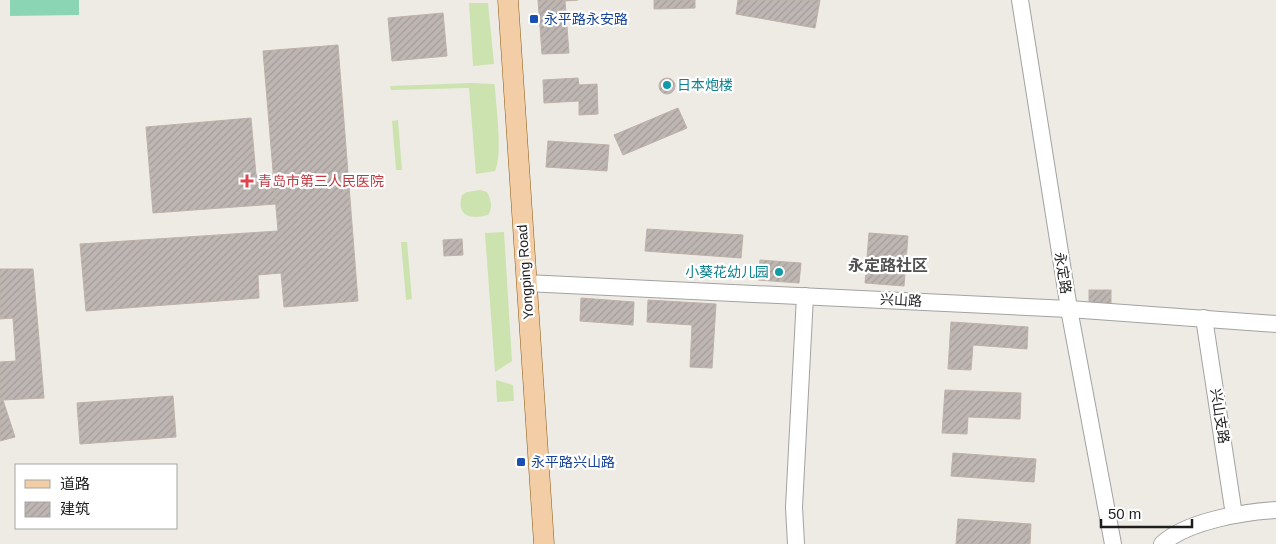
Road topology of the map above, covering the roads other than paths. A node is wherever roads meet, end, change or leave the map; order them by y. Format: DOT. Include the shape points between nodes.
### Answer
graph roads {
  1 [pos="508,0"];
  2 [pos="1020,0"];
  3 [pos="526,283"];
  4 [pos="805,296"];
  5 [pos="1068,309"];
  6 [pos="1204,318"];
  7 [pos="1276,324"];
  8 [pos="1276,510"];
  9 [pos="1234,515"];
  10 [pos="544,544"];
  11 [pos="796,544"];
  12 [pos="1114,544"];
  13 [pos="1162,544"];
  1 -- 3 [label="main road, Yongping Road"];
  2 -- 5 [label="street, 永定路"];
  3 -- 4 [label="street, 兴山路"];
  3 -- 10 [label="main road, Yongping Road"];
  4 -- 5 [label="street, 兴山路"];
  4 -- 11 [label="street" via="794,507"];
  5 -- 6 [label="street, 兴山路"];
  5 -- 12 [label="street, 永定路"];
  6 -- 7 [label="street, 兴山路"];
  6 -- 9 [label="street, 兴山支路"];
  8 -- 9 [label="street"];
  9 -- 13 [label="street" via="1175,534"];
}
